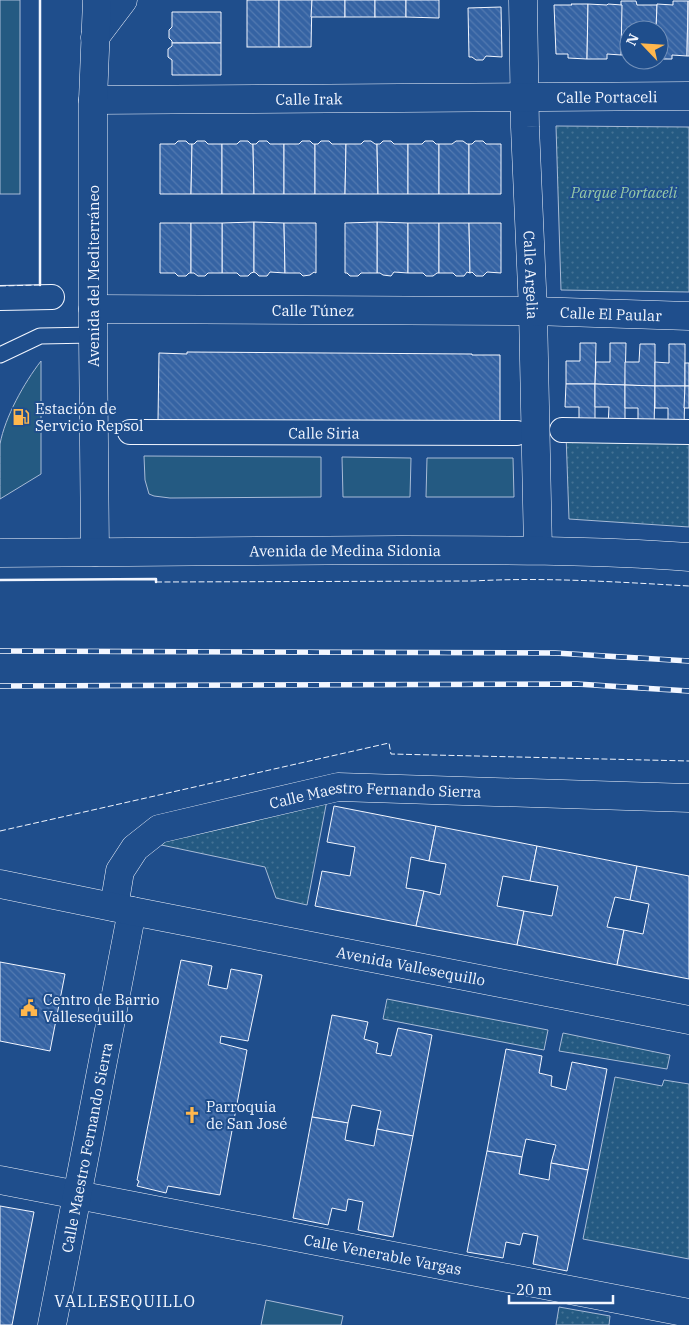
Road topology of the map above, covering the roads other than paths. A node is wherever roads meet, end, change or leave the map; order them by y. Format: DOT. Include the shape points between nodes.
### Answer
graph roads {
  1 [pos="97,0"];
  2 [pos="124,0"];
  3 [pos="523,0"];
  4 [pos="95,37"];
  5 [pos="689,96"];
  6 [pos="525,97"];
  7 [pos="92,100"];
  8 [pos="52,297"];
  9 [pos="0,298"];
  10 [pos="533,311"];
  11 [pos="689,316"];
  12 [pos="93,322"];
  13 [pos="0,355"];
  14 [pos="562,430"];
  15 [pos="130,432"];
  16 [pos="689,432"];
  17 [pos="518,433"];
  18 [pos="538,550"];
  19 [pos="95,552"];
  20 [pos="0,553"];
  21 [pos="689,557"];
  22 [pos="689,798"];
  23 [pos="0,884"];
  24 [pos="123,909"];
  25 [pos="689,1020"];
  26 [pos="0,1180"];
  27 [pos="77,1194"];
  28 [pos="689,1313"];
  29 [pos="52,1325"];
  1 -- 4 [label="street, Avenida del Mediterráneo"];
  2 -- 4 [label="street"];
  3 -- 6 [label="street, Calle Argelia"];
  4 -- 7 [label="street, Avenida del Mediterráneo"];
  5 -- 6 [label="street, Calle Portaceli"];
  6 -- 7 [label="street, Calle Irak"];
  6 -- 10 [label="street, Calle Argelia"];
  7 -- 12 [label="street, Avenida del Mediterráneo"];
  8 -- 9 [label="street"];
  10 -- 11 [label="street, Calle El Paular"];
  10 -- 12 [label="street, Calle Túnez"];
  10 -- 18 [label="street, Calle Argelia"];
  12 -- 13 [label="lane" via="40,336"];
  12 -- 19 [label="street, Avenida del Mediterráneo"];
  14 -- 16 [label="street"];
  15 -- 17 [label="street, Calle Siria"];
  18 -- 19 [label="street, Avenida de Medina Sidonia"];
  18 -- 21 [label="street, Avenida de Medina Sidonia"];
  19 -- 20 [label="street, Avenida de Medina Sidonia"];
  22 -- 24 [label="street, Calle Maestro Fernando Sierra" via="338,788 159,829 135,848 120,871"];
  23 -- 24 [label="street, Avenida Vallesequillo"];
  24 -- 25 [label="street, Avenida Vallesequillo"];
  24 -- 27 [label="street, Calle Maestro Fernando Sierra"];
  26 -- 27 [label="street, Calle Venerable Vargas"];
  27 -- 28 [label="street, Calle Venerable Vargas"];
  27 -- 29 [label="street, Calle Maestro Fernando Sierra"];
}
